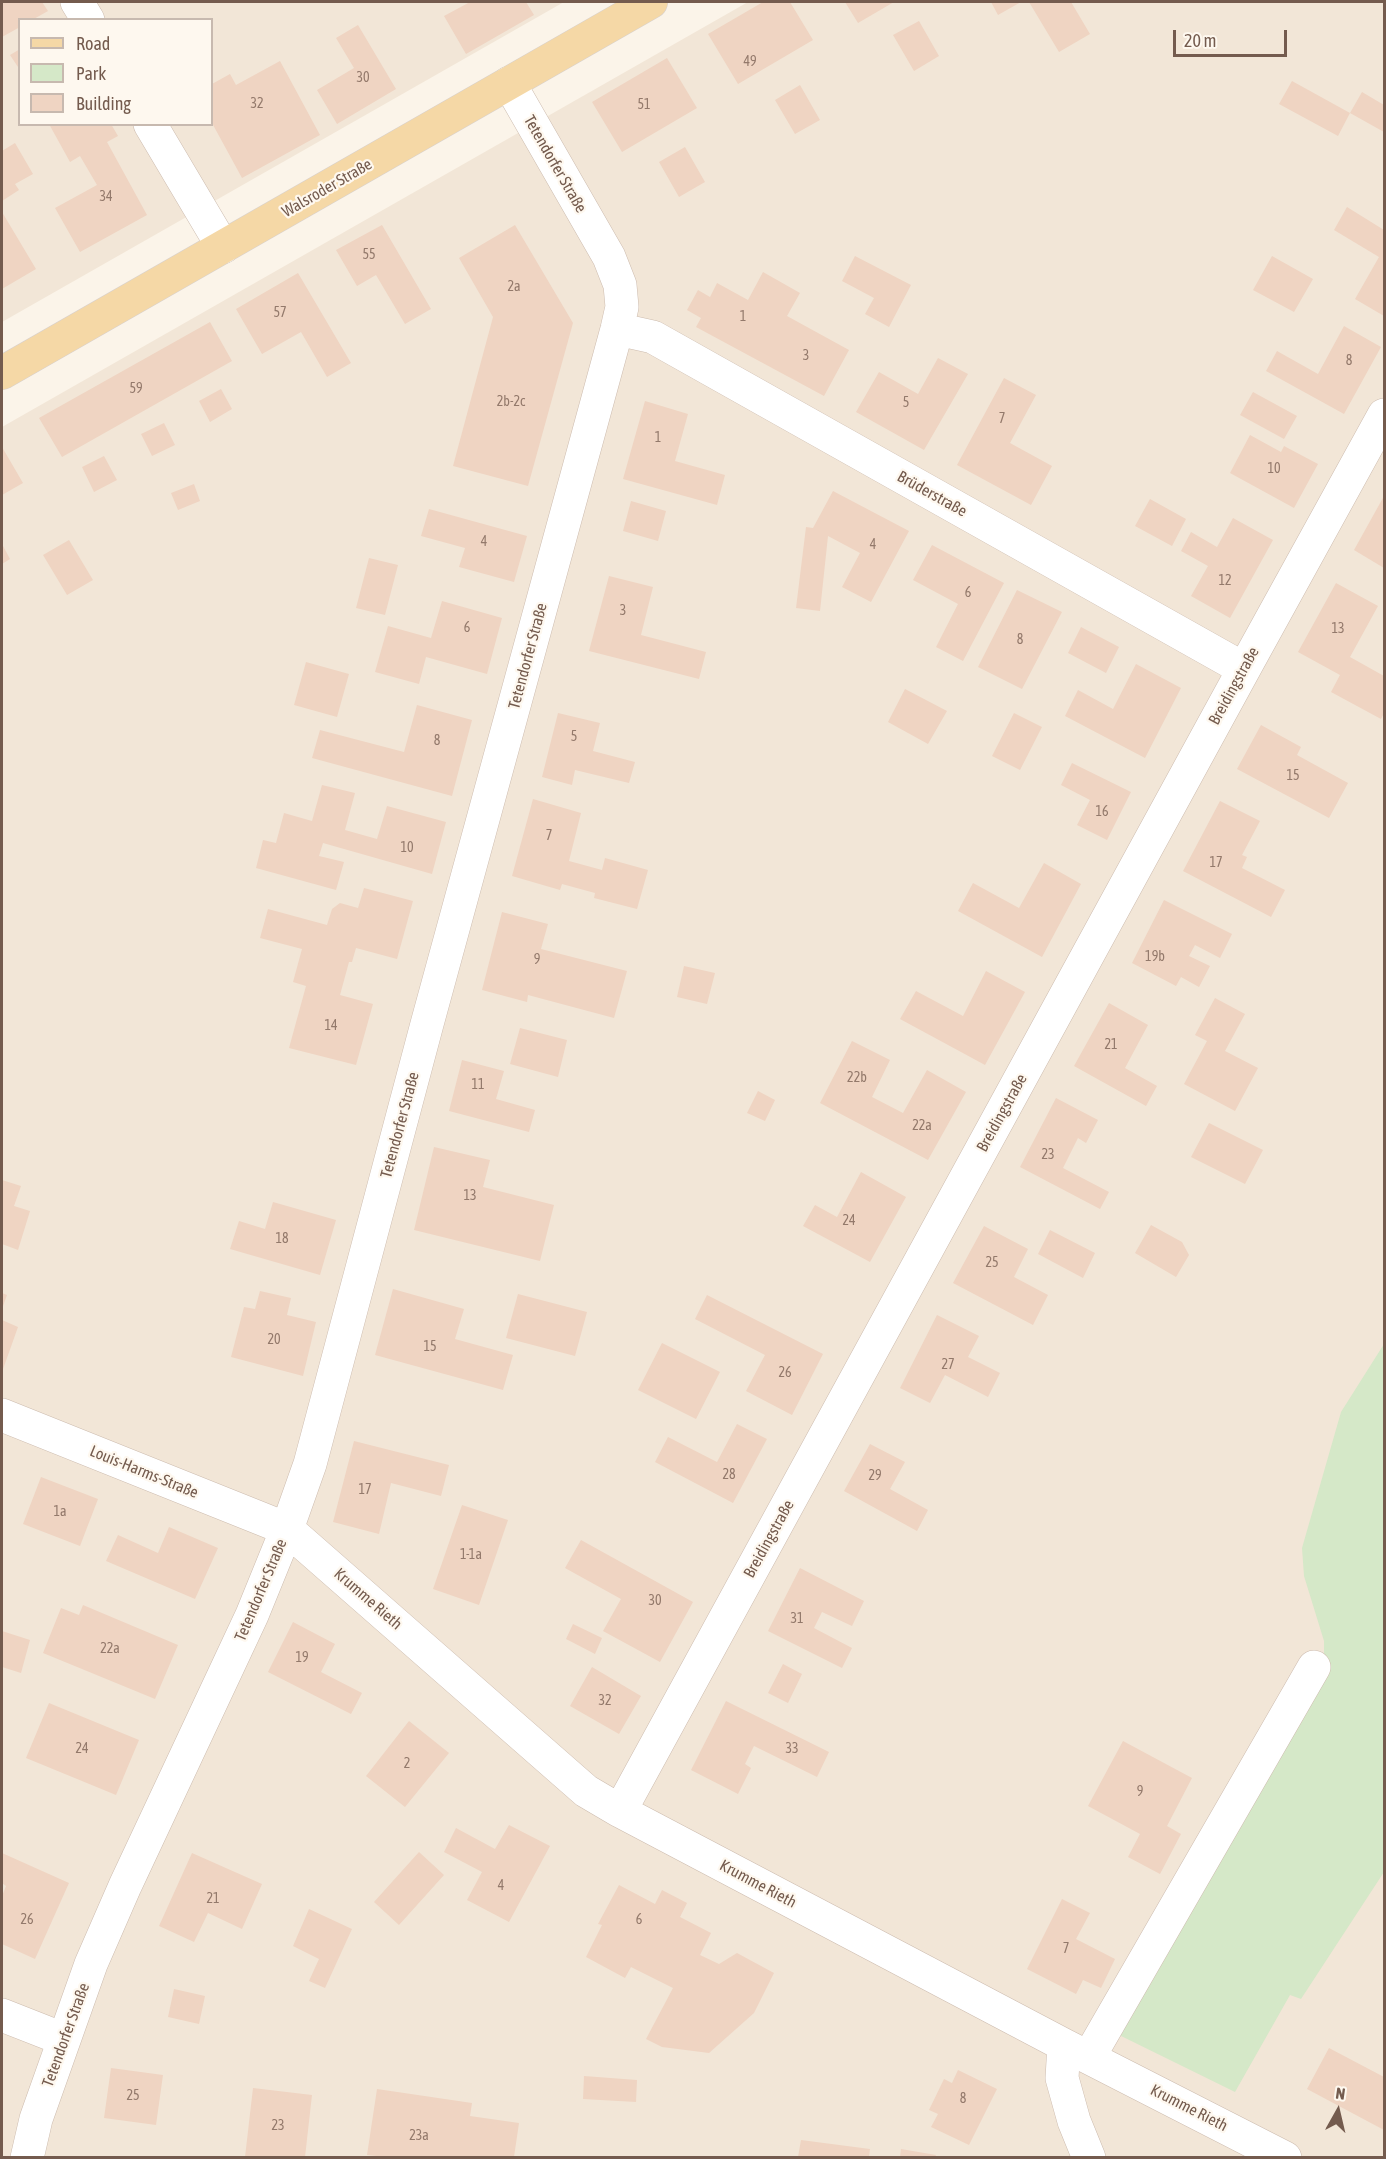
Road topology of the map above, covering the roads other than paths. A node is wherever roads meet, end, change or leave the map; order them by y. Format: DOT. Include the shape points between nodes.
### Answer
graph roads {
  1 [pos="77,2"];
  2 [pos="651,2"];
  3 [pos="87,18"];
  4 [pos="509,83"];
  5 [pos="151,126"];
  6 [pos="223,247"];
  7 [pos="617,329"];
  8 [pos="2,374"];
  9 [pos="1384,415"];
  10 [pos="1244,669"];
  11 [pos="2,1415"];
  12 [pos="287,1529"];
  13 [pos="1314,1667"];
  14 [pos="620,1811"];
  15 [pos="2,2015"];
  16 [pos="63,2039"];
  17 [pos="1076,2051"];
  18 [pos="27,2157"];
  19 [pos="1089,2157"];
  20 [pos="1285,2157"];
  1 -- 3 [label="street"];
  2 -- 4 [label="main road, Walsroder Straße"];
  4 -- 6 [label="main road, Walsroder Straße"];
  4 -- 7 [label="street, Tetendorfer Straße" via="609,257 620,285 622,307"];
  5 -- 6 [label="street"];
  6 -- 8 [label="main road, Walsroder Straße"];
  7 -- 10 [label="street, Brüderstraße" via="653,338"];
  7 -- 12 [label="street, Tetendorfer Straße" via="310,1464"];
  9 -- 10 [label="street, Breidingstraße"];
  10 -- 14 [label="street, Breidingstraße"];
  11 -- 12 [label="street, Louis-Harms-Straße"];
  12 -- 14 [label="street, Krumme Rieth" via="586,1791"];
  12 -- 16 [label="street, Tetendorfer Straße" via="252,1615 121,1895"];
  13 -- 17 [label="street"];
  14 -- 17 [label="street, Krumme Rieth"];
  15 -- 16 [label="street"];
  16 -- 18 [label="street, Tetendorfer Straße"];
  17 -- 19 [label="street" via="1062,2078"];
  17 -- 20 [label="street, Krumme Rieth"];
}
